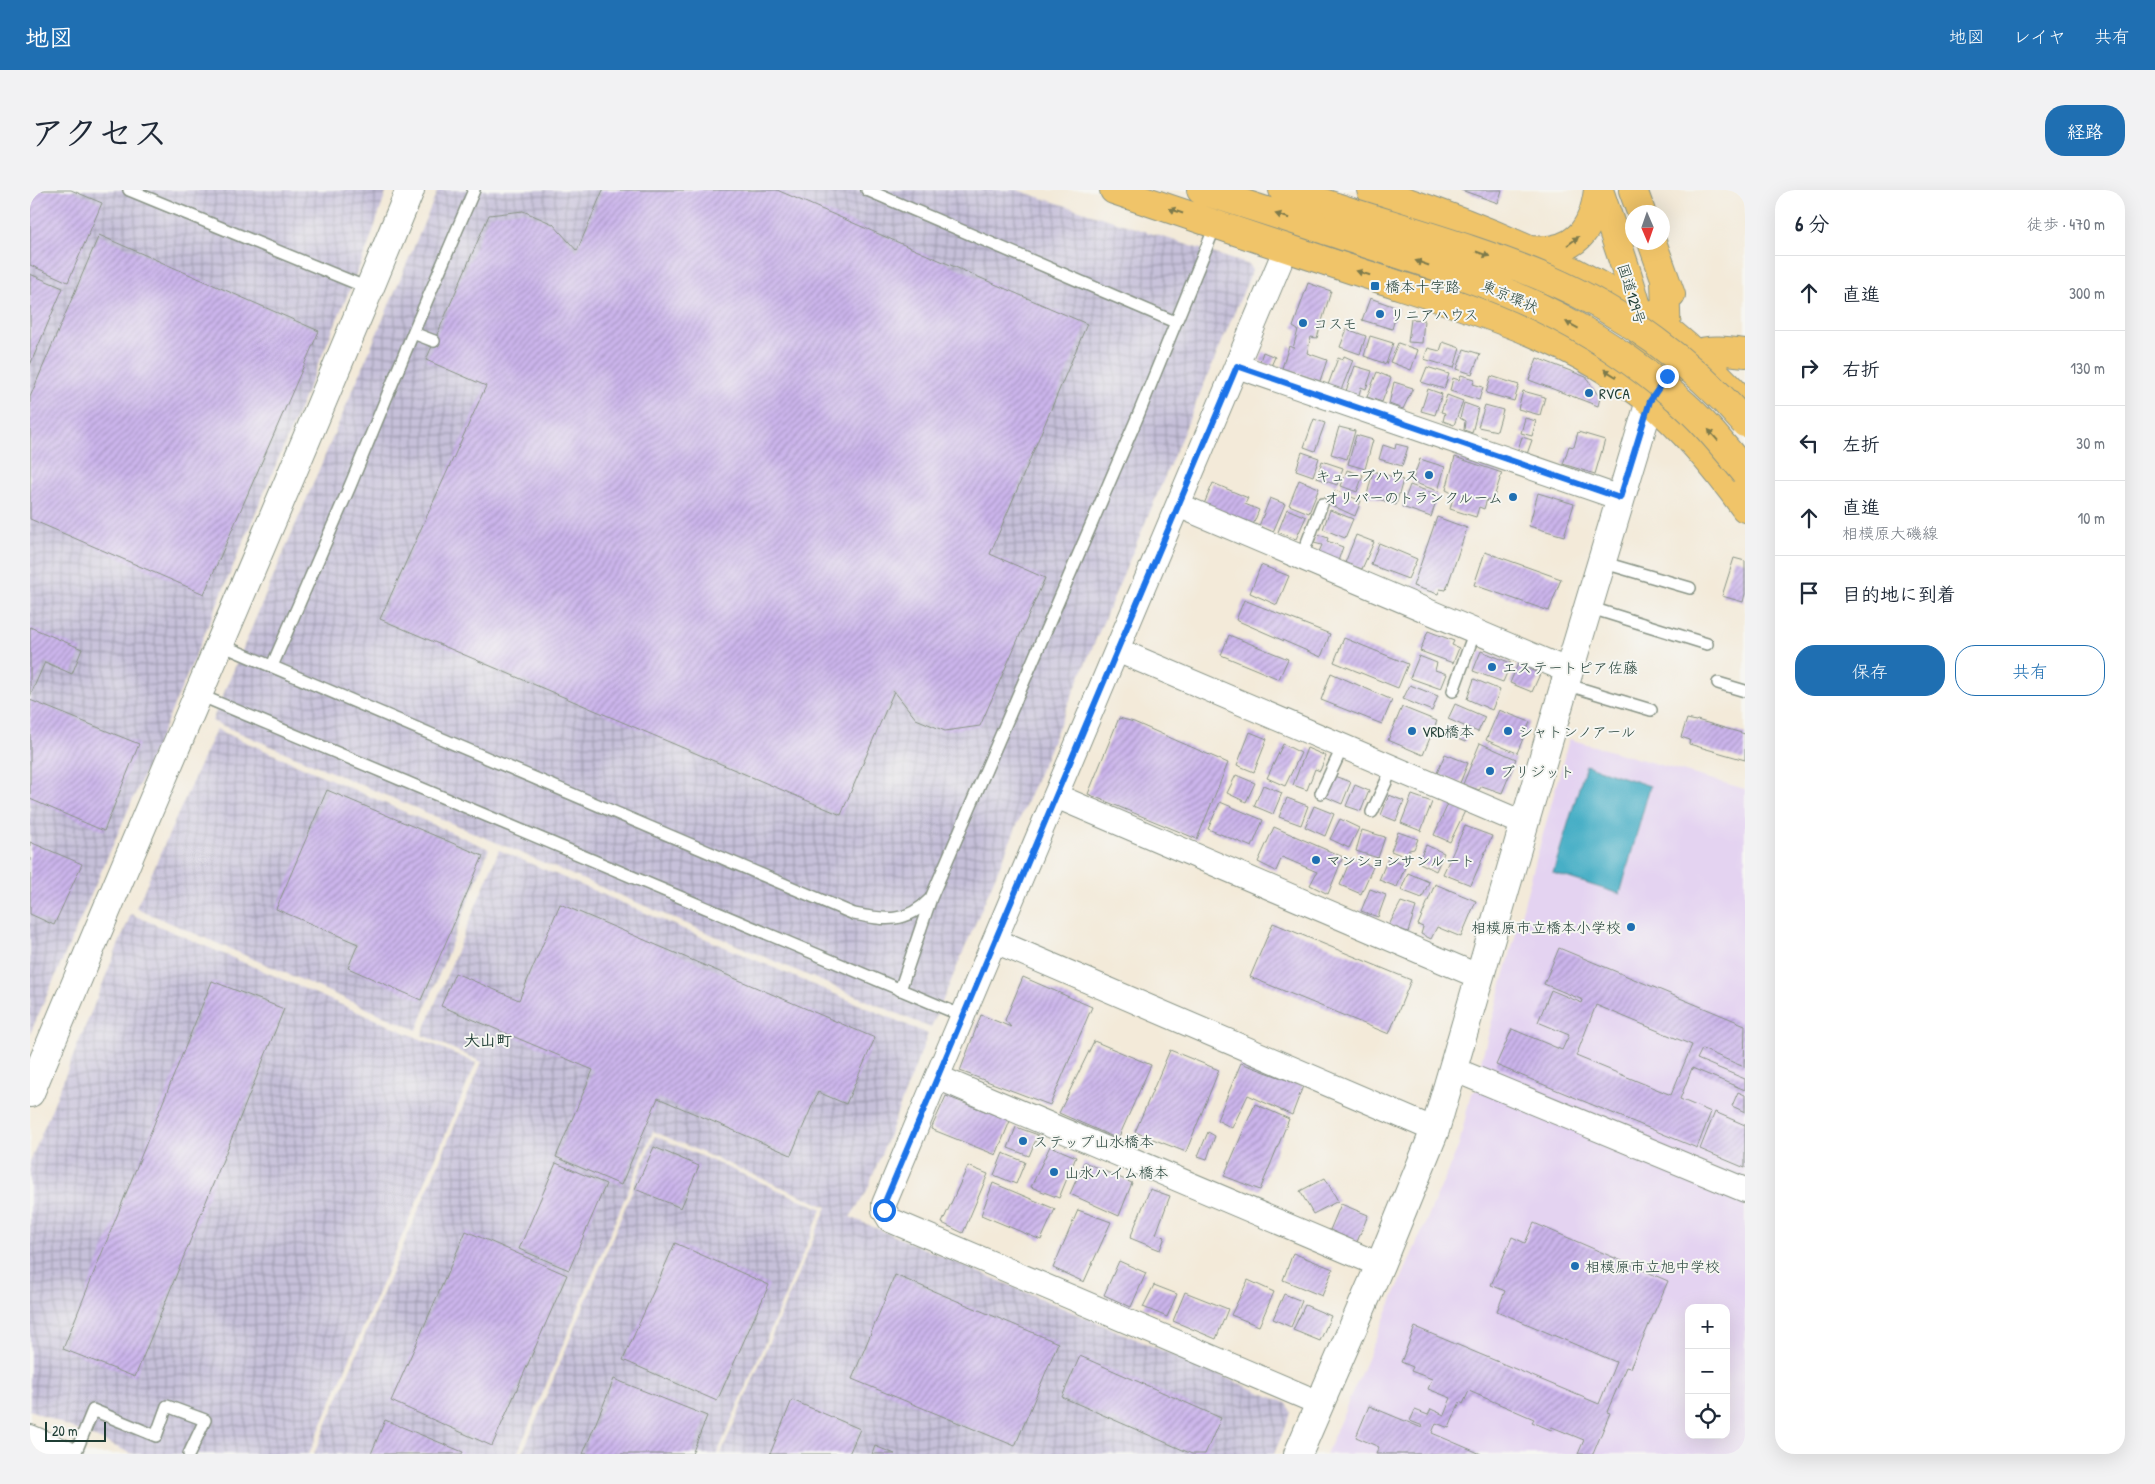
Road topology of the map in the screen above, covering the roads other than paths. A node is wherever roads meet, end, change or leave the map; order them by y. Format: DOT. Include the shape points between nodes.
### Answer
graph roads {
  1 [pos="129,190"];
  2 [pos="410,190"];
  3 [pos="474,190"];
  4 [pos="867,190"];
  5 [pos="1114,190"];
  6 [pos="1201,190"];
  7 [pos="1283,190"];
  8 [pos="1371,190"];
  9 [pos="1599,190"];
  10 [pos="1633,190"];
  11 [pos="1399,194"];
  12 [pos="1638,205"];
  13 [pos="1332,219"];
  14 [pos="1216,224"];
  15 [pos="1286,248"];
  16 [pos="1526,250"];
  17 [pos="1655,250"];
  18 [pos="1664,280"];
  19 [pos="370,289"];
  20 [pos="1638,309"];
  21 [pos="1175,322"];
  22 [pos="1668,332"];
  23 [pos="414,333"];
  24 [pos="434,341"];
  25 [pos="1745,353"];
  26 [pos="1695,354"];
  27 [pos="1237,366"];
  28 [pos="1745,374"];
  29 [pos="1650,401"];
  30 [pos="1745,410"];
  31 [pos="1745,472"];
  32 [pos="1620,498"];
  33 [pos="1322,504"];
  34 [pos="1178,505"];
  35 [pos="1745,508"];
  36 [pos="1301,558"];
  37 [pos="1601,562"];
  38 [pos="1690,588"];
  39 [pos="1588,607"];
  40 [pos="1475,631"];
  41 [pos="219,644"];
  42 [pos="1707,644"];
  43 [pos="1117,650"];
  44 [pos="272,666"];
  45 [pos="1567,677"];
  46 [pos="1718,683"];
  47 [pos="1453,691"];
  48 [pos="1745,691"];
  49 [pos="197,694"];
  50 [pos="1651,710"];
  51 [pos="1343,746"];
  52 [pos="1393,767"];
  53 [pos="1320,792"];
  54 [pos="1056,796"];
  55 [pos="1372,812"];
  56 [pos="1525,824"];
  57 [pos="931,898"];
  58 [pos="995,941"];
  59 [pos="1480,977"];
  60 [pos="900,990"];
  61 [pos="963,1016"];
  62 [pos="1453,1069"];
  63 [pos="937,1077"];
  64 [pos="30,1093"];
  65 [pos="1435,1130"];
  66 [pos="1745,1190"];
  67 [pos="1380,1265"];
  68 [pos="1319,1403"];
  69 [pos="30,1439"];
  70 [pos="65,1454"];
  71 [pos="75,1454"];
  72 [pos="188,1454"];
  73 [pos="1298,1454"];
  1 -- 19 [label="lane"];
  2 -- 19 [label="street"];
  3 -- 23 [label="lane"];
  4 -- 21 [label="lane"];
  14 -- 5 [label="main road, one-way"];
  13 -- 6 [label="main road, 東京環状, one-way"];
  7 -- 13 [label="main road, 東京環状"];
  8 -- 11 [label="main road"];
  16 -- 9 [label="main road, one-way" via="1555,250 1569,246 1592,220"];
  9 -- 20 [label="main road, 国道129号"];
  10 -- 12 [label="main road"];
  11 -- 16 [label="main road"];
  13 -- 30 [label="main road, 東京環状, one-way, bridge" via="1508,263 1549,280 1589,299 1669,352"];
  31 -- 13 [label="main road, 東京環状, one-way, bridge" via="1680,400 1579,328 1539,307"];
  14 -- 15 [label="main road"];
  14 -- 21 [label="lane"];
  15 -- 27 [label="street"];
  29 -- 15 [label="main road, one-way" via="1612,374 1530,332 1487,314"];
  16 -- 20 [label="main road" via="1555,262"];
  17 -- 18 [label="main road"];
  18 -- 22 [label="main road"];
  18 -- 26 [label="main road"];
  19 -- 41 [label="street"];
  20 -- 22 [label="main road"];
  20 -- 29 [label="main road, 国道129号" via="1647,347"];
  21 -- 57 [label="lane"];
  22 -- 26 [label="main road"];
  22 -- 29 [label="main road"];
  23 -- 24 [label="lane"];
  23 -- 44 [label="lane"];
  25 -- 26 [label="main road" via="1715,351"];
  26 -- 29 [label="main road" via="1667,376"];
  26 -- 30 [label="main road" via="1722,379"];
  27 -- 32 [label="street"];
  27 -- 34 [label="street"];
  28 -- 30 [label="main road"];
  29 -- 32 [label="street"];
  29 -- 35 [label="main road" via="1717,469"];
  32 -- 37 [label="street"];
  33 -- 36 [label="lane"];
  34 -- 36 [label="street"];
  34 -- 43 [label="street"];
  36 -- 40 [label="street"];
  37 -- 38 [label="lane"];
  37 -- 39 [label="street"];
  39 -- 42 [label="lane"];
  39 -- 45 [label="street"];
  40 -- 45 [label="street"];
  40 -- 47 [label="lane"];
  41 -- 44 [label="lane"];
  41 -- 49 [label="street"];
  43 -- 51 [label="street"];
  43 -- 54 [label="street"];
  44 -- 57 [label="lane" via="854,914 881,919 905,918 921,909"];
  45 -- 50 [label="lane"];
  45 -- 56 [label="street"];
  46 -- 48 [label="lane"];
  49 -- 60 [label="lane"];
  49 -- 64 [label="street"];
  51 -- 52 [label="street"];
  51 -- 53 [label="lane"];
  52 -- 55 [label="lane"];
  52 -- 56 [label="street"];
  54 -- 58 [label="street"];
  54 -- 59 [label="street"];
  56 -- 59 [label="street"];
  57 -- 60 [label="lane"];
  58 -- 61 [label="street"];
  58 -- 65 [label="street"];
  59 -- 62 [label="street"];
  60 -- 61 [label="lane"];
  61 -- 63 [label="street"];
  62 -- 65 [label="street"];
  62 -- 66 [label="street"];
  63 -- 67 [label="street"];
  63 -- 68 [label="street" via="884,1204 890,1220"];
  65 -- 67 [label="street"];
  67 -- 68 [label="street"];
  68 -- 73 [label="street"];
  69 -- 70 [label="street"];
  71 -- 72 [label="lane" via="93,1410 156,1436 167,1406 205,1420"];
}
